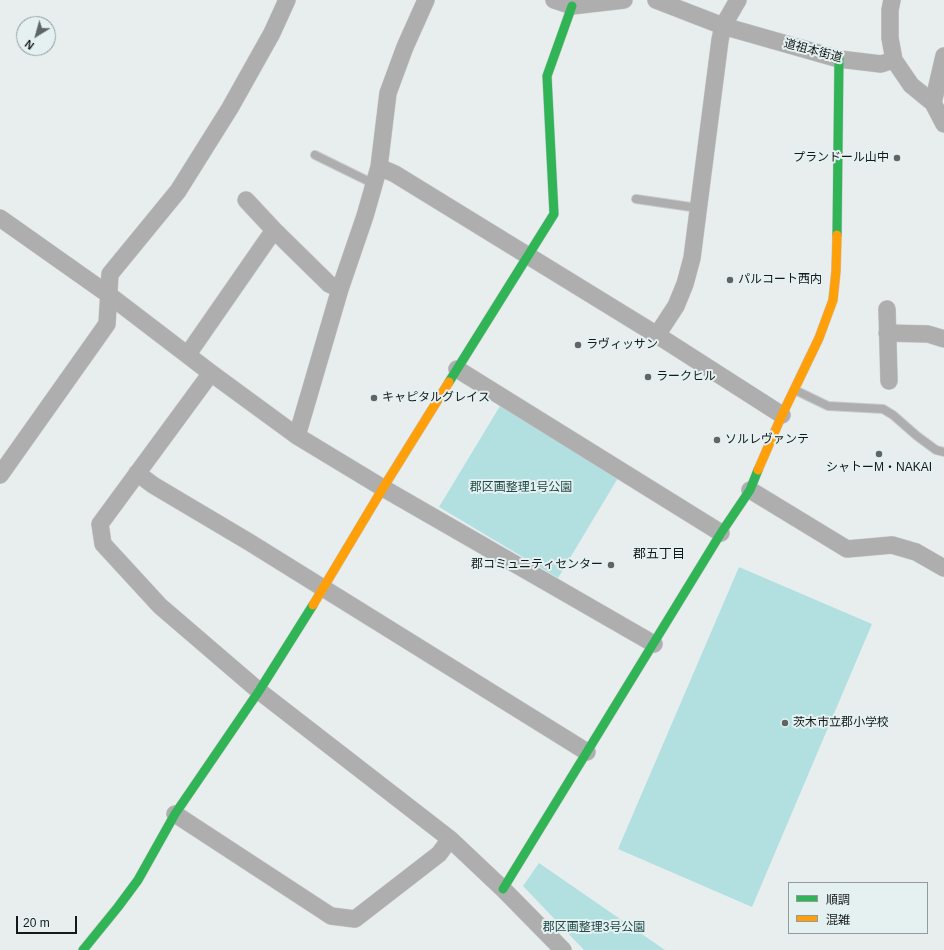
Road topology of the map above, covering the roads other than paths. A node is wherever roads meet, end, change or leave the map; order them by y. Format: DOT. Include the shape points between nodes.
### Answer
graph roads {
  1 [pos="287,0"];
  2 [pos="426,0"];
  3 [pos="554,0"];
  4 [pos="624,0"];
  5 [pos="656,0"];
  6 [pos="738,0"];
  7 [pos="892,0"];
  8 [pos="572,6"];
  9 [pos="723,26"];
  10 [pos="944,56"];
  11 [pos="839,59"];
  12 [pos="894,60"];
  13 [pos="933,103"];
  14 [pos="944,124"];
  15 [pos="315,155"];
  16 [pos="378,167"];
  17 [pos="374,184"];
  18 [pos="636,199"];
  19 [pos="246,200"];
  20 [pos="698,208"];
  21 [pos="0,218"];
  22 [pos="274,230"];
  23 [pos="527,256"];
  24 [pos="340,289"];
  25 [pos="110,295"];
  26 [pos="886,309"];
  27 [pos="887,333"];
  28 [pos="657,335"];
  29 [pos="944,339"];
  30 [pos="188,354"];
  31 [pos="457,369"];
  32 [pos="211,373"];
  33 [pos="889,381"];
  34 [pos="794,390"];
  35 [pos="782,415"];
  36 [pos="297,436"];
  37 [pos="944,452"];
  38 [pos="137,473"];
  39 [pos="0,475"];
  40 [pos="384,488"];
  41 [pos="750,490"];
  42 [pos="721,533"];
  43 [pos="944,568"];
  44 [pos="323,589"];
  45 [pos="654,644"];
  46 [pos="258,692"];
  47 [pos="587,752"];
  48 [pos="175,814"];
  49 [pos="450,839"];
  50 [pos="503,889"];
  51 [pos="83,950"];
  52 [pos="563,950"];
  1 -- 25 [label="street" via="272,33 178,191 110,274"];
  2 -- 16 [label="street" via="388,93"];
  3 -- 8 [label="street"];
  4 -- 8 [label="street"];
  5 -- 9 [label="street, 道祖本街道"];
  6 -- 9 [label="street"];
  7 -- 12 [label="street" via="890,38"];
  8 -- 23 [label="street" via="547,76 554,214"];
  9 -- 11 [label="street, 道祖本街道"];
  9 -- 20 [label="street"];
  10 -- 13 [label="street"];
  11 -- 12 [label="street, 道祖本街道" via="881,64"];
  11 -- 34 [label="street" via="836,264 833,300 819,338"];
  12 -- 13 [label="street" via="911,85"];
  13 -- 14 [label="street"];
  15 -- 17 [label="lane"];
  16 -- 17 [label="street"];
  16 -- 23 [label="street" via="395,174"];
  17 -- 24 [label="street"];
  18 -- 20 [label="lane"];
  19 -- 22 [label="street"];
  20 -- 28 [label="street" via="692,258 685,284 676,306"];
  21 -- 25 [label="street"];
  22 -- 24 [label="street" via="329,284"];
  22 -- 30 [label="street"];
  23 -- 28 [label="street"];
  23 -- 31 [label="street"];
  24 -- 36 [label="street"];
  25 -- 30 [label="street"];
  25 -- 39 [label="street" via="107,324"];
  26 -- 27 [label="street"];
  27 -- 29 [label="street" via="928,334"];
  27 -- 33 [label="street"];
  28 -- 35 [label="street"];
  30 -- 32 [label="street"];
  31 -- 40 [label="street"];
  31 -- 42 [label="street"];
  32 -- 36 [label="street"];
  32 -- 38 [label="street"];
  34 -- 35 [label="street"];
  34 -- 37 [label="lane" via="828,406 883,409 936,450"];
  35 -- 41 [label="street"];
  36 -- 40 [label="street"];
  38 -- 44 [label="street"];
  38 -- 46 [label="street" via="100,524 103,544 160,606"];
  40 -- 44 [label="street"];
  40 -- 45 [label="street"];
  41 -- 42 [label="street"];
  41 -- 43 [label="street" via="847,549 892,545 916,552"];
  42 -- 45 [label="street"];
  44 -- 46 [label="street"];
  44 -- 47 [label="street"];
  45 -- 47 [label="street"];
  46 -- 48 [label="street"];
  46 -- 49 [label="street"];
  47 -- 50 [label="street"];
  48 -- 49 [label="street" via="331,916 355,919 439,854"];
  48 -- 51 [label="street" via="138,880"];
  49 -- 50 [label="street"];
  50 -- 52 [label="street"];
}
